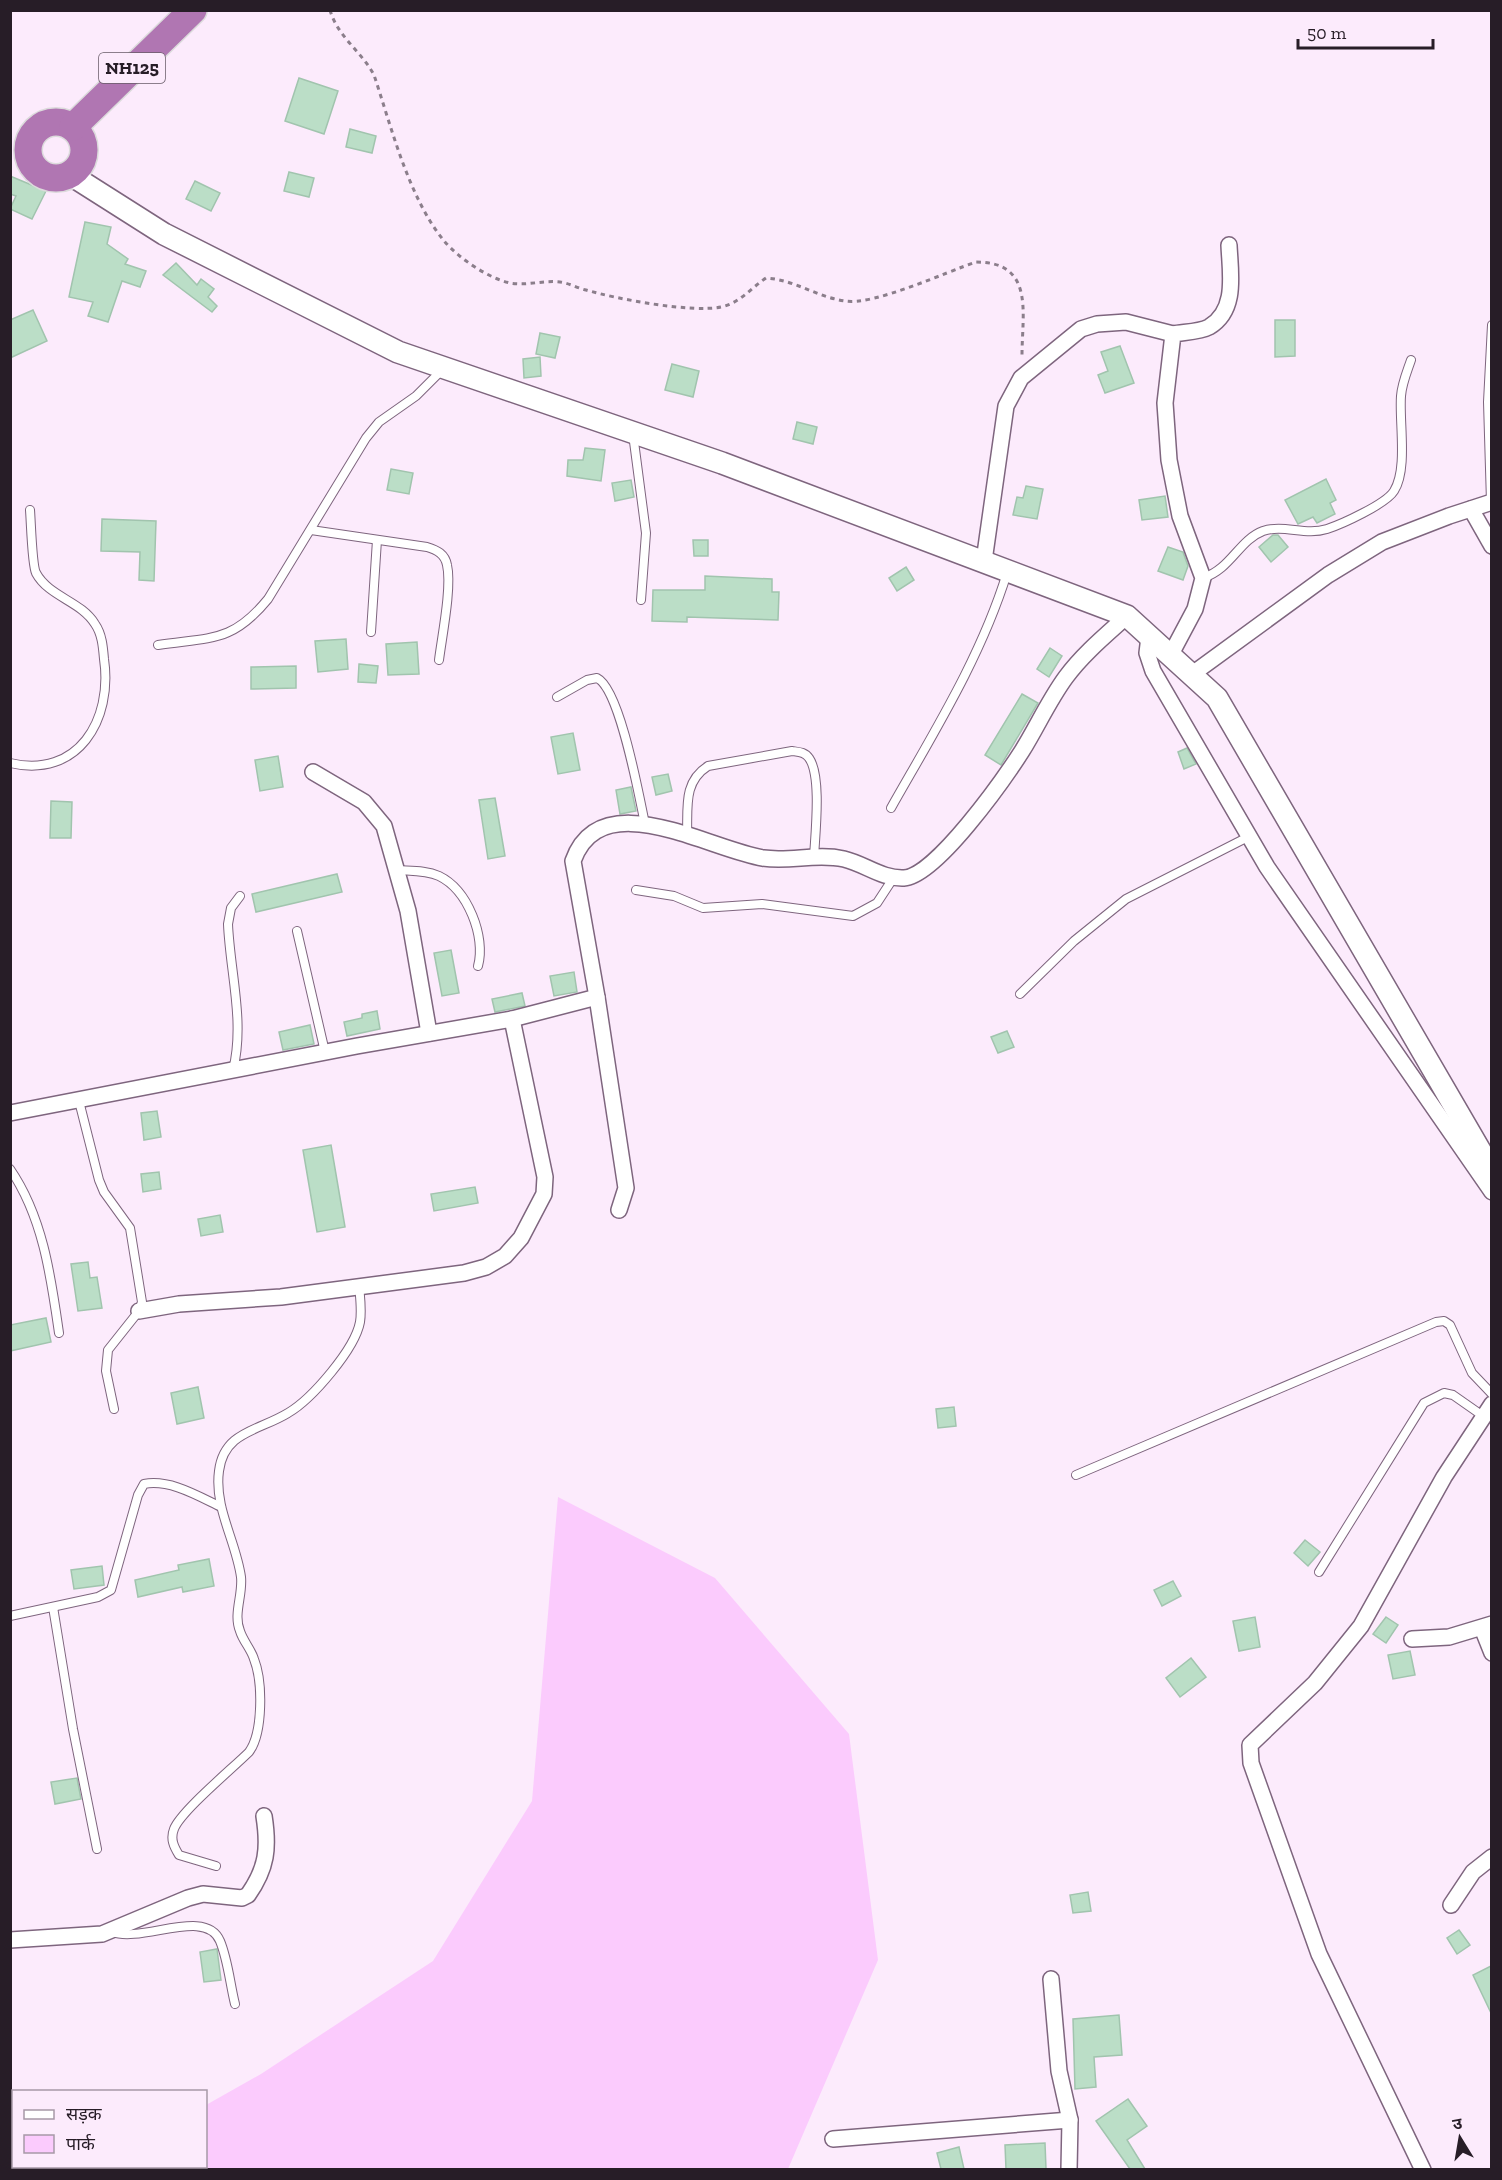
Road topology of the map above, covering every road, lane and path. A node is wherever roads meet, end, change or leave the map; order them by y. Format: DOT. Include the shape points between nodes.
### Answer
graph roads {
  1 [pos="193,10"];
  2 [pos="330,10"];
  3 [pos="73,127"];
  4 [pos="19,152"];
  5 [pos="71,175"];
  6 [pos="1229,244"];
  7 [pos="1491,325"];
  8 [pos="1173,334"];
  9 [pos="1411,360"];
  10 [pos="444,367"];
  11 [pos="1021,378"];
  12 [pos="633,432"];
  13 [pos="1491,502"];
  14 [pos="1471,509"];
  15 [pos="30,510"];
  16 [pos="311,530"];
  17 [pos="377,540"];
  18 [pos="1491,546"];
  19 [pos="984,561"];
  20 [pos="1008,570"];
  21 [pos="1203,578"];
  22 [pos="641,600"];
  23 [pos="1127,616"];
  24 [pos="371,632"];
  25 [pos="1149,637"];
  26 [pos="158,645"];
  27 [pos="1170,656"];
  28 [pos="439,660"];
  29 [pos="1191,675"];
  30 [pos="557,697"];
  31 [pos="10,763"];
  32 [pos="313,772"];
  33 [pos="891,808"];
  34 [pos="645,824"];
  35 [pos="686,836"];
  36 [pos="1248,837"];
  37 [pos="814,858"];
  38 [pos="397,870"];
  39 [pos="894,877"];
  40 [pos="636,890"];
  41 [pos="240,896"];
  42 [pos="297,931"];
  43 [pos="478,966"];
  44 [pos="1020,994"];
  45 [pos="597,997"];
  46 [pos="512,1019"];
  47 [pos="429,1033"];
  48 [pos="325,1052"];
  49 [pos="232,1071"];
  50 [pos="79,1101"];
  51 [pos="10,1113"];
  52 [pos="10,1169"];
  53 [pos="1491,1171"];
  54 [pos="1491,1192"];
  55 [pos="619,1210"];
  56 [pos="359,1286"];
  57 [pos="139,1311"];
  58 [pos="59,1333"];
  59 [pos="1491,1394"];
  60 [pos="114,1409"];
  61 [pos="1487,1410"];
  62 [pos="1076,1475"];
  63 [pos="221,1507"];
  64 [pos="1318,1572"];
  65 [pos="53,1607"];
  66 [pos="10,1616"];
  67 [pos="1487,1626"];
  68 [pos="1412,1639"];
  69 [pos="1491,1653"];
  70 [pos="264,1816"];
  71 [pos="98,1849"];
  72 [pos="1491,1857"];
  73 [pos="216,1866"];
  74 [pos="1451,1905"];
  75 [pos="111,1932"];
  76 [pos="10,1940"];
  77 [pos="1051,1979"];
  78 [pos="235,2004"];
  79 [pos="1070,2120"];
  80 [pos="833,2139"];
  81 [pos="1069,2169"];
  82 [pos="1423,2169"];
  1 -- 3 [label="highway, NH125"];
  2 -- 11 [label="path" via="333,22 374,75 431,223 447,244 480,269 511,283 562,282 630,300 706,309 740,300 766,278 792,281 830,298 861,302 976,262 994,262 1017,277 1022,290"];
  3 -- 4 [label="highway" via="56,122 38,128"];
  3 -- 5 [label="highway" via="84,142 85,152"];
  4 -- 5 [label="highway" via="43,176"];
  5 -- 10 [label="main road" via="164,234 398,352"];
  6 -- 8 [label="street" via="1231,292 1222,315 1209,328"];
  7 -- 13 [label="lane"];
  8 -- 11 [label="street" via="1126,322 1097,324 1081,329"];
  8 -- 21 [label="street" via="1165,403 1169,460 1180,516"];
  9 -- 21 [label="lane" via="1402,384 1400,471 1393,493 1327,529 1261,532 1217,574"];
  10 -- 12 [label="main road"];
  10 -- 16 [label="lane" via="416,396 379,422"];
  11 -- 19 [label="street" via="1006,406"];
  12 -- 19 [label="main road"];
  12 -- 22 [label="lane" via="646,533"];
  13 -- 14 [label="street"];
  14 -- 18 [label="street"];
  14 -- 29 [label="street" via="1382,542 1328,575"];
  15 -- 31 [label="lane" via="36,573 96,625 101,636 106,685 96,724 72,754 46,767"];
  16 -- 17 [label="lane"];
  16 -- 26 [label="lane" via="251,620 220,636"];
  17 -- 24 [label="lane"];
  17 -- 28 [label="lane" via="437,550 443,556 448,578"];
  19 -- 20 [label="main road"];
  20 -- 23 [label="main road"];
  20 -- 33 [label="lane" via="975,656"];
  21 -- 27 [label="street" via="1195,609"];
  23 -- 25 [label="main road"];
  23 -- 39 [label="street" via="1067,675 1008,771 936,860 914,876"];
  25 -- 27 [label="main road"];
  25 -- 36 [label="street" via="1147,653 1153,671"];
  27 -- 29 [label="main road"];
  29 -- 53 [label="main road" via="1217,698"];
  30 -- 34 [label="lane" via="597,678 608,687 633,765"];
  32 -- 38 [label="street" via="376,813 384,826"];
  34 -- 35 [label="street"];
  34 -- 45 [label="street" via="626,821 598,828 578,848 573,861"];
  35 -- 37 [label="street" via="747,855 787,860"];
  35 -- 37 [label="lane" via="690,784 695,775 708,766 803,752 810,759 815,780"];
  36 -- 44 [label="lane" via="1126,899 1074,941"];
  36 -- 54 [label="street"];
  37 -- 39 [label="street" via="843,859"];
  38 -- 43 [label="lane" via="428,872 456,888 480,934"];
  38 -- 47 [label="street"];
  39 -- 40 [label="lane" via="877,903 853,916 762,904 703,908 674,896"];
  41 -- 49 [label="lane" via="231,908 228,924 238,1029"];
  42 -- 48 [label="lane"];
  45 -- 46 [label="street"];
  45 -- 55 [label="street" via="626,1188"];
  46 -- 47 [label="street"];
  46 -- 56 [label="street" via="545,1177 544,1194 530,1223 505,1256 486,1267 454,1275"];
  47 -- 48 [label="street"];
  48 -- 49 [label="street"];
  49 -- 50 [label="street"];
  50 -- 51 [label="street"];
  50 -- 57 [label="lane" via="99,1180 130,1228 141,1291"];
  52 -- 58 [label="lane" via="24,1193 48,1259"];
  56 -- 57 [label="street"];
  56 -- 63 [label="lane" via="358,1331 326,1380 292,1410 229,1443 224,1451 219,1473"];
  57 -- 60 [label="lane" via="108,1350 106,1371"];
  59 -- 62 [label="lane" via="1472,1373 1450,1325 1436,1322"];
  61 -- 64 [label="lane" via="1444,1393 1424,1403"];
  61 -- 82 [label="street" via="1361,1626 1315,1683 1250,1745 1251,1763 1319,1954"];
  63 -- 65 [label="lane" via="157,1482 144,1485 111,1590 98,1598"];
  63 -- 73 [label="lane" via="240,1573 238,1622 256,1662 259,1726 249,1752 182,1818 172,1835 179,1855"];
  65 -- 66 [label="lane"];
  65 -- 71 [label="lane"];
  67 -- 68 [label="street" via="1449,1637"];
  67 -- 69 [label="street"];
  70 -- 75 [label="street" via="267,1855 248,1896 203,1894"];
  72 -- 74 [label="street" via="1473,1872"];
  75 -- 76 [label="street"];
  75 -- 78 [label="lane" via="127,1936 186,1925 208,1928 220,1940"];
  77 -- 79 [label="street" via="1059,2071"];
  79 -- 80 [label="street"];
  79 -- 81 [label="street"];
}
